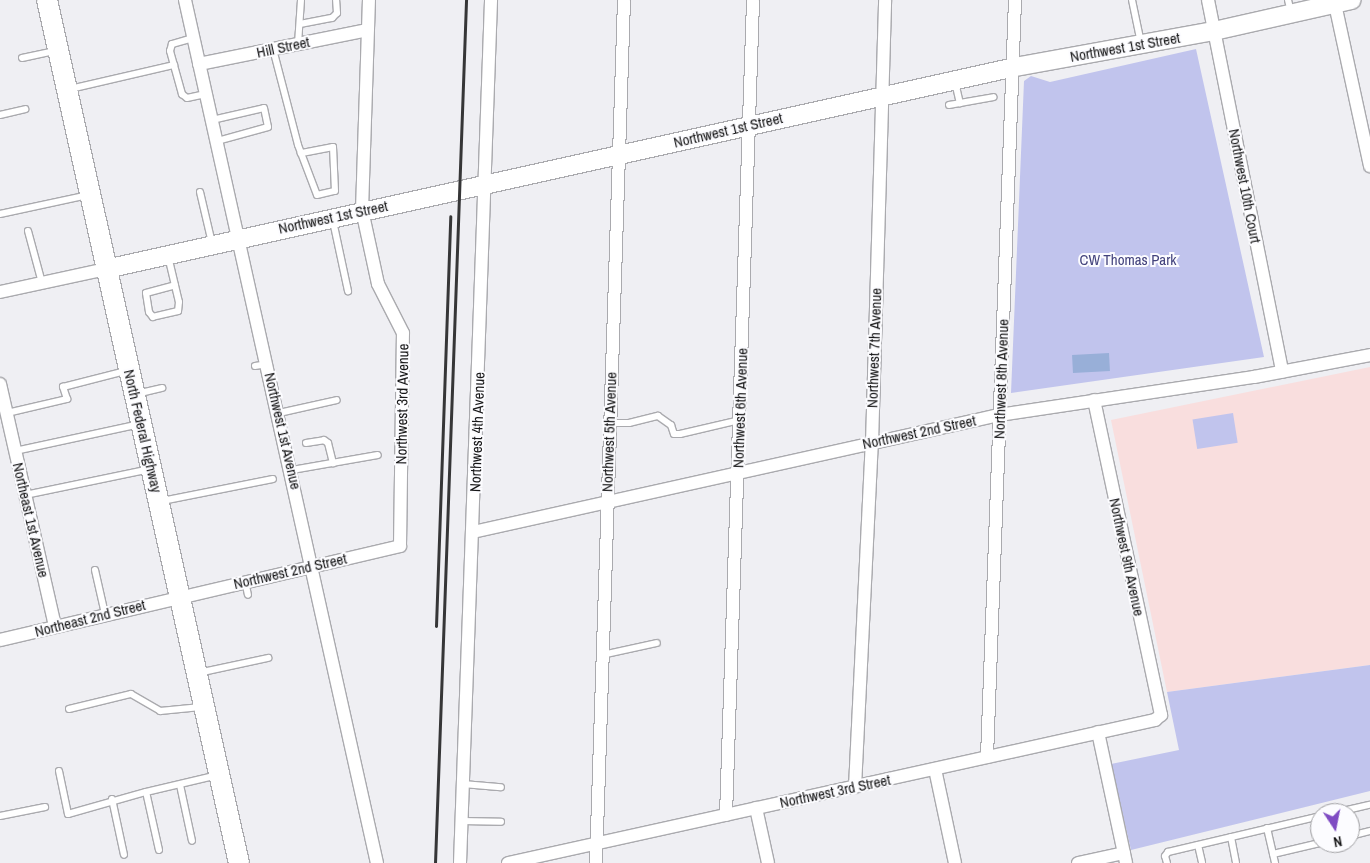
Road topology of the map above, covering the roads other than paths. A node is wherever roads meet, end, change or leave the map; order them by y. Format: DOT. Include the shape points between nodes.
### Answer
graph roads {
  1 [pos="46,0"];
  2 [pos="185,0"];
  3 [pos="301,0"];
  4 [pos="336,0"];
  5 [pos="369,0"];
  6 [pos="491,0"];
  7 [pos="624,0"];
  8 [pos="753,0"];
  9 [pos="884,0"];
  10 [pos="1015,0"];
  11 [pos="1132,0"];
  12 [pos="1208,0"];
  13 [pos="1344,2"];
  14 [pos="1289,7"];
  15 [pos="300,24"];
  16 [pos="368,30"];
  17 [pos="1214,30"];
  18 [pos="193,38"];
  19 [pos="298,44"];
  20 [pos="1142,44"];
  21 [pos="273,49"];
  22 [pos="57,50"];
  23 [pos="22,58"];
  24 [pos="199,64"];
  25 [pos="174,65"];
  26 [pos="1015,67"];
  27 [pos="955,80"];
  28 [pos="67,90"];
  29 [pos="206,94"];
  30 [pos="881,97"];
  31 [pos="993,97"];
  32 [pos="960,103"];
  33 [pos="949,105"];
  34 [pos="25,109"];
  35 [pos="0,115"];
  36 [pos="212,120"];
  37 [pos="749,126"];
  38 [pos="217,141"];
  39 [pos="302,154"];
  40 [pos="619,155"];
  41 [pos="1370,166"];
  42 [pos="485,186"];
  43 [pos="200,192"];
  44 [pos="90,195"];
  45 [pos="362,210"];
  46 [pos="0,214"];
  47 [pos="332,217"];
  48 [pos="28,231"];
  49 [pos="240,238"];
  50 [pos="212,244"];
  51 [pos="168,255"];
  52 [pos="106,269"];
  53 [pos="42,283"];
  54 [pos="175,286"];
  55 [pos="348,291"];
  56 [pos="0,292"];
  57 [pos="1370,355"];
  58 [pos="129,370"];
  59 [pos="1282,372"];
  60 [pos="0,384"];
  61 [pos="162,388"];
  62 [pos="135,394"];
  63 [pos="337,400"];
  64 [pos="1094,400"];
  65 [pos="7,413"];
  66 [pos="279,413"];
  67 [pos="999,415"];
  68 [pos="740,420"];
  69 [pos="609,423"];
  70 [pos="141,424"];
  71 [pos="306,443"];
  72 [pos="872,443"];
  73 [pos="15,451"];
  74 [pos="378,455"];
  75 [pos="333,463"];
  76 [pos="151,468"];
  77 [pos="292,470"];
  78 [pos="738,471"];
  79 [pos="272,479"];
  80 [pos="25,495"];
  81 [pos="159,502"];
  82 [pos="606,503"];
  83 [pos="473,532"];
  84 [pos="400,546"];
  85 [pos="313,565"];
  86 [pos="96,570"];
  87 [pos="245,581"];
  88 [pos="248,595"];
  89 [pos="180,596"];
  90 [pos="105,614"];
  91 [pos="55,626"];
  92 [pos="0,640"];
  93 [pos="657,643"];
  94 [pos="600,655"];
  95 [pos="268,658"];
  96 [pos="197,673"];
  97 [pos="204,707"];
  98 [pos="69,708"];
  99 [pos="1161,715"];
  100 [pos="1098,732"];
  101 [pos="987,758"];
  102 [pos="935,769"];
  103 [pos="59,771"];
  104 [pos="219,775"];
  105 [pos="464,784"];
  106 [pos="180,785"];
  107 [pos="501,787"];
  108 [pos="855,787"];
  109 [pos="146,792"];
  110 [pos="112,799"];
  111 [pos="45,806"];
  112 [pos="756,808"];
  113 [pos="726,815"];
  114 [pos="0,816"];
  115 [pos="1310,818"];
  116 [pos="462,821"];
  117 [pos="501,822"];
  118 [pos="1267,828"];
  119 [pos="1231,837"];
  120 [pos="192,842"];
  121 [pos="595,845"];
  122 [pos="1198,845"];
  123 [pos="1310,845"];
  124 [pos="159,850"];
  125 [pos="1273,854"];
  126 [pos="124,855"];
  127 [pos="1125,858"];
  128 [pos="239,863"];
  129 [pos="377,863"];
  130 [pos="460,863"];
  131 [pos="508,863"];
  132 [pos="596,863"];
  133 [pos="768,863"];
  134 [pos="955,863"];
  135 [pos="1078,863"];
  136 [pos="1167,863"];
  137 [pos="1202,863"];
  138 [pos="1236,863"];
  139 [pos="1274,863"];
  1 -- 22 [label="main road, North Federal Highway"];
  2 -- 18 [label="street, Northwest 1st Avenue"];
  3 -- 15 [label="lane"];
  4 -- 15 [label="lane" via="337,13 332,18"];
  5 -- 16 [label="street, Northwest 3rd Avenue"];
  6 -- 42 [label="street, Northwest 4th Avenue"];
  7 -- 40 [label="street, Northwest 5th Avenue"];
  8 -- 37 [label="street, Northwest 6th Avenue"];
  9 -- 30 [label="street, Northwest 7th Avenue"];
  10 -- 26 [label="street, Northwest 8th Avenue"];
  11 -- 20 [label="lane"];
  12 -- 17 [label="street, Northwest 10th Court"];
  13 -- 14 [label="street, Northwest 1st Street"];
  13 -- 41 [label="street"];
  14 -- 17 [label="street, Northwest 1st Street"];
  15 -- 19 [label="lane"];
  16 -- 19 [label="street, Hill Street"];
  16 -- 45 [label="street, Northwest 3rd Avenue"];
  17 -- 20 [label="street, Northwest 1st Street"];
  17 -- 59 [label="street, Northwest 10th Court"];
  18 -- 24 [label="street, Northwest 1st Avenue"];
  18 -- 25 [label="lane" via="172,44 170,51"];
  19 -- 21 [label="street, Hill Street"];
  20 -- 26 [label="street, Northwest 1st Street"];
  21 -- 24 [label="street, Hill Street"];
  21 -- 39 [label="lane"];
  22 -- 23 [label="lane"];
  22 -- 28 [label="main road, North Federal Highway"];
  24 -- 29 [label="street, Northwest 1st Avenue"];
  25 -- 28 [label="lane"];
  25 -- 29 [label="lane" via="182,94 187,98"];
  26 -- 27 [label="street, Northwest 1st Street"];
  26 -- 67 [label="street, Northwest 8th Avenue"];
  27 -- 30 [label="street, Northwest 1st Street"];
  27 -- 32 [label="lane"];
  28 -- 44 [label="main road, North Federal Highway"];
  29 -- 36 [label="street, Northwest 1st Avenue"];
  30 -- 37 [label="street, Northwest 1st Street"];
  30 -- 72 [label="street, Northwest 7th Avenue"];
  31 -- 32 [label="lane"];
  32 -- 33 [label="lane"];
  34 -- 35 [label="lane"];
  36 -- 38 [label="street, Northwest 1st Avenue"];
  36 -- 38 [label="lane" via="264,108 268,127"];
  37 -- 40 [label="street, Northwest 1st Street"];
  37 -- 68 [label="street, Northwest 6th Avenue"];
  38 -- 49 [label="street, Northwest 1st Avenue"];
  39 -- 39 [label="lane" via="317,195 335,191 333,147"];
  40 -- 42 [label="street, Northwest 1st Street"];
  40 -- 69 [label="street, Northwest 5th Avenue"];
  42 -- 45 [label="street, Northwest 1st Street"];
  42 -- 83 [label="street, Northwest 4th Avenue"];
  43 -- 50 [label="lane"];
  44 -- 46 [label="lane"];
  44 -- 52 [label="main road, North Federal Highway"];
  45 -- 47 [label="street, Northwest 1st Street"];
  45 -- 84 [label="street, Northwest 3rd Avenue" via="378,284 403,333"];
  47 -- 49 [label="street, Northwest 1st Street"];
  47 -- 55 [label="lane"];
  48 -- 53 [label="lane"];
  49 -- 50 [label="street, Northwest 1st Street"];
  49 -- 66 [label="street, Northwest 1st Avenue" via="262,365"];
  50 -- 51 [label="street, Northwest 1st Street"];
  51 -- 52 [label="street, Northwest 1st Street"];
  51 -- 54 [label="lane"];
  52 -- 53 [label="street"];
  52 -- 58 [label="main road, North Federal Highway"];
  53 -- 56 [label="street"];
  54 -- 54 [label="lane" via="178,311 153,317 146,293"];
  57 -- 59 [label="street, Northwest 2nd Street"];
  58 -- 62 [label="main road, North Federal Highway"];
  58 -- 65 [label="lane" via="64,387 66,399"];
  59 -- 64 [label="street, Northwest 2nd Street"];
  60 -- 65 [label="street, Northeast 1st Avenue"];
  61 -- 62 [label="lane"];
  62 -- 70 [label="main road, North Federal Highway"];
  63 -- 66 [label="lane"];
  64 -- 67 [label="street, Northwest 2nd Street"];
  64 -- 99 [label="street, Northwest 9th Avenue"];
  65 -- 73 [label="street, Northeast 1st Avenue"];
  66 -- 77 [label="street, Northwest 1st Avenue"];
  67 -- 72 [label="street, Northwest 2nd Street"];
  67 -- 101 [label="street, Northwest 8th Avenue"];
  68 -- 69 [label="lane" via="680,434 674,434 671,425 658,416 629,423"];
  68 -- 78 [label="street, Northwest 6th Avenue"];
  69 -- 82 [label="street, Northwest 5th Avenue"];
  70 -- 73 [label="lane"];
  70 -- 76 [label="main road, North Federal Highway"];
  71 -- 75 [label="lane" via="324,440 328,443"];
  72 -- 78 [label="street, Northwest 2nd Street"];
  72 -- 108 [label="street, Northwest 7th Avenue"];
  73 -- 80 [label="street, Northeast 1st Avenue"];
  74 -- 75 [label="lane"];
  75 -- 77 [label="lane"];
  76 -- 80 [label="lane"];
  76 -- 81 [label="main road, North Federal Highway"];
  77 -- 85 [label="street, Northwest 1st Avenue"];
  78 -- 82 [label="street, Northwest 2nd Street"];
  78 -- 113 [label="street, Northwest 6th Avenue"];
  79 -- 81 [label="lane"];
  80 -- 91 [label="street, Northeast 1st Avenue"];
  81 -- 89 [label="main road, North Federal Highway"];
  82 -- 83 [label="street, Northwest 2nd Street"];
  82 -- 94 [label="street, Northwest 5th Avenue"];
  83 -- 105 [label="street, Northwest 4th Avenue"];
  84 -- 85 [label="street, Northwest 2nd Street"];
  85 -- 87 [label="street, Northwest 2nd Street"];
  85 -- 129 [label="street, Northwest 1st Avenue"];
  86 -- 90 [label="lane"];
  87 -- 88 [label="lane"];
  87 -- 89 [label="street, Northwest 2nd Street"];
  89 -- 90 [label="street, Northeast 2nd Street"];
  89 -- 96 [label="main road, North Federal Highway"];
  90 -- 91 [label="street, Northeast 2nd Street"];
  91 -- 92 [label="street, Northeast 2nd Street"];
  93 -- 94 [label="lane"];
  94 -- 121 [label="street, Northwest 5th Avenue"];
  95 -- 96 [label="lane"];
  96 -- 97 [label="main road, North Federal Highway"];
  97 -- 98 [label="lane" via="160,711 131,694"];
  97 -- 104 [label="main road, North Federal Highway"];
  99 -- 100 [label="street, Northwest 3rd Street" via="1155,720"];
  100 -- 101 [label="street, Northwest 3rd Street"];
  100 -- 127 [label="street"];
  101 -- 102 [label="street, Northwest 3rd Street"];
  102 -- 108 [label="street, Northwest 3rd Street"];
  102 -- 134 [label="street"];
  103 -- 110 [label="lane" via="68,814"];
  104 -- 106 [label="lane"];
  104 -- 128 [label="main road, North Federal Highway"];
  105 -- 107 [label="lane"];
  105 -- 116 [label="street, Northwest 4th Avenue"];
  106 -- 109 [label="lane"];
  106 -- 120 [label="lane"];
  108 -- 112 [label="street, Northwest 3rd Street"];
  109 -- 110 [label="lane"];
  109 -- 124 [label="lane"];
  110 -- 126 [label="lane"];
  111 -- 114 [label="lane"];
  112 -- 113 [label="street, Northwest 3rd Street"];
  112 -- 133 [label="street"];
  113 -- 121 [label="street, Northwest 3rd Street"];
  115 -- 118 [label="lane"];
  116 -- 117 [label="lane"];
  116 -- 130 [label="street, Northwest 4th Avenue"];
  118 -- 119 [label="lane"];
  118 -- 125 [label="lane"];
  119 -- 122 [label="lane"];
  119 -- 138 [label="lane"];
  121 -- 131 [label="street, Northwest 3rd Street"];
  121 -- 132 [label="street, Northwest 5th Avenue"];
  122 -- 136 [label="lane" via="1168,852 1165,856"];
  122 -- 137 [label="lane"];
  123 -- 125 [label="lane"];
  125 -- 139 [label="lane"];
  127 -- 135 [label="street"];
}
